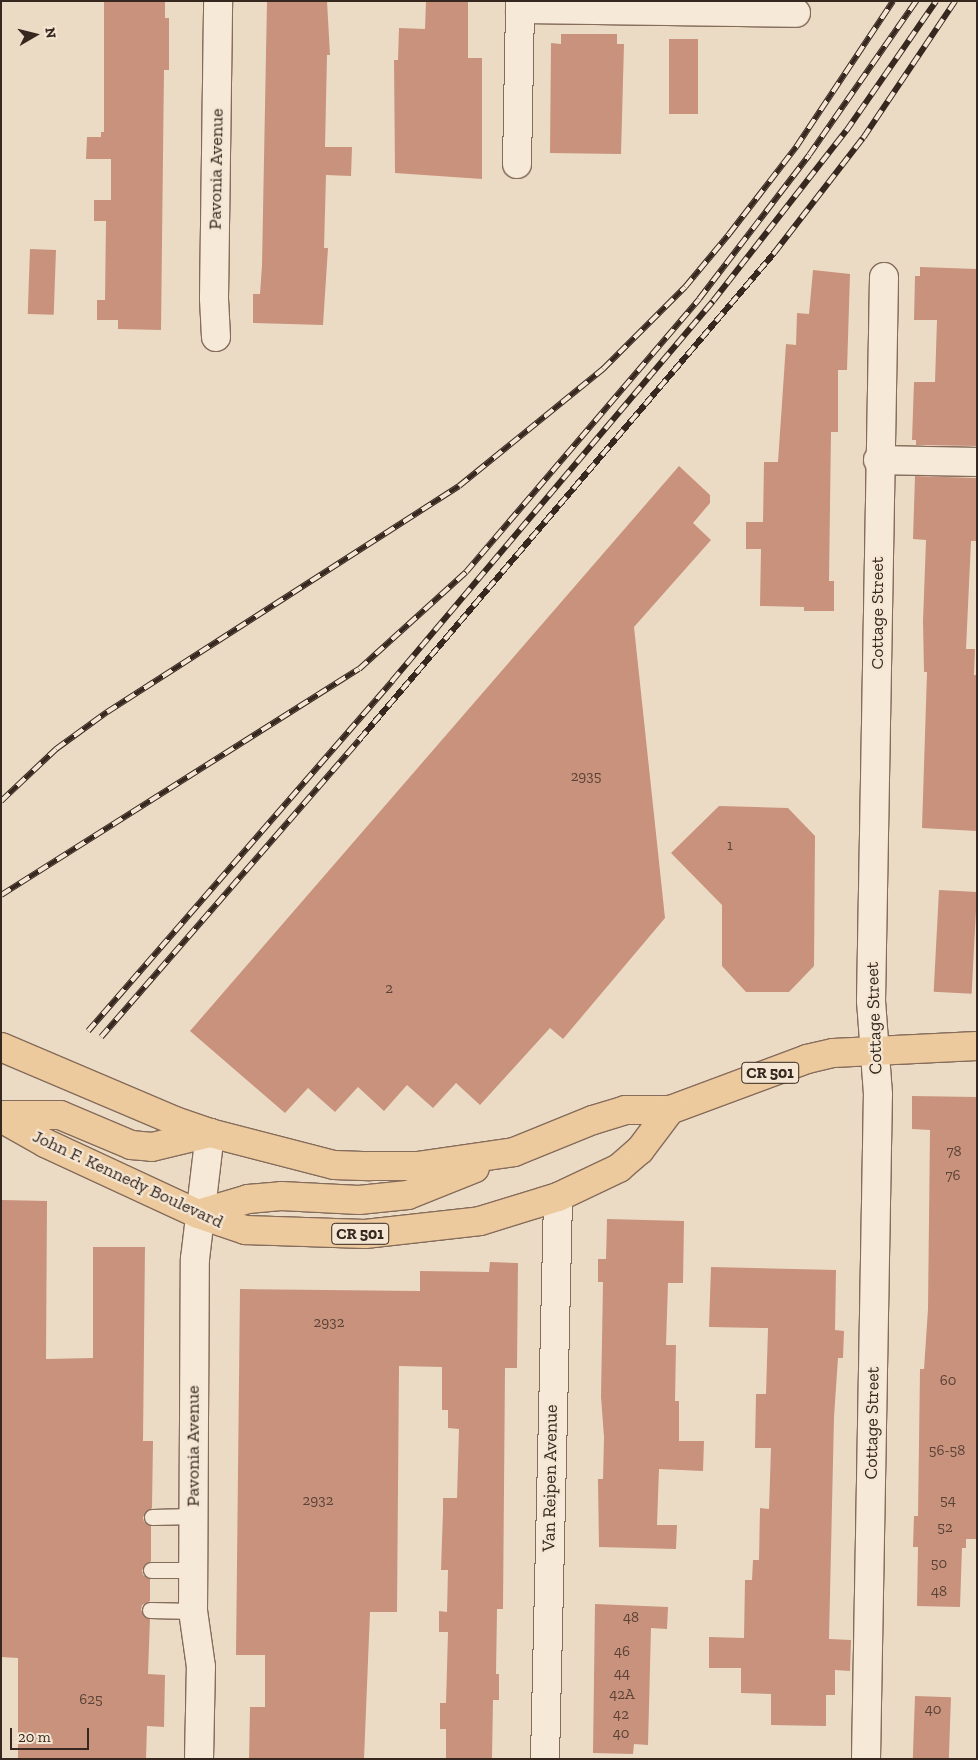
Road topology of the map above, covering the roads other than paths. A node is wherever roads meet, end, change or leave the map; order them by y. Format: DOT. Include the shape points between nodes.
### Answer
graph roads {
  1 [pos="218,1"];
  2 [pos="520,5"];
  3 [pos="796,13"];
  4 [pos="516,164"];
  5 [pos="884,277"];
  6 [pos="216,336"];
  7 [pos="878,460"];
  8 [pos="977,462"];
  9 [pos="1,1046"];
  10 [pos="977,1046"];
  11 [pos="874,1051"];
  12 [pos="670,1110"];
  13 [pos="1,1116"];
  14 [pos="210,1133"];
  15 [pos="514,1152"];
  16 [pos="558,1197"];
  17 [pos="198,1214"];
  18 [pos="193,1516"];
  19 [pos="152,1517"];
  20 [pos="151,1570"];
  21 [pos="194,1570"];
  22 [pos="150,1610"];
  23 [pos="193,1610"];
  24 [pos="199,1759"];
  25 [pos="545,1759"];
  26 [pos="866,1759"];
  1 -- 6 [label="street, Pavonia Avenue"];
  2 -- 3 [label="street"];
  2 -- 4 [label="street"];
  5 -- 7 [label="street, Cottage Street"];
  7 -- 8 [label="street"];
  7 -- 11 [label="street, Cottage Street" via="871,1001"];
  9 -- 14 [label="main road, CR 501"];
  10 -- 11 [label="main road, CR 501"];
  11 -- 12 [label="main road, CR 501" via="834,1053 807,1059"];
  11 -- 26 [label="street, Cottage Street" via="878,1094"];
  12 -- 15 [label="main road, CR 501" via="625,1110"];
  12 -- 16 [label="main road, John F. Kennedy Boulevard / CR 501" via="640,1150 619,1168"];
  13 -- 14 [label="main road" via="60,1115 131,1145 152,1147"];
  13 -- 17 [label="main road, John F. Kennedy Boulevard / CR 501" via="46,1143"];
  14 -- 15 [label="main road, CR 501" via="334,1164 417,1166"];
  14 -- 17 [label="street, Pavonia Avenue"];
  15 -- 17 [label="main road" via="408,1195 359,1200 281,1196 248,1199"];
  16 -- 17 [label="main road, John F. Kennedy Boulevard / CR 501" via="480,1220 365,1234 245,1230"];
  16 -- 25 [label="street, Van Reipen Avenue"];
  17 -- 18 [label="street, Pavonia Avenue" via="192,1410"];
  18 -- 19 [label="lane"];
  18 -- 21 [label="street, Pavonia Avenue"];
  20 -- 21 [label="lane"];
  21 -- 23 [label="street, Pavonia Avenue"];
  22 -- 23 [label="lane"];
  23 -- 24 [label="street, Pavonia Avenue" via="201,1666"];
}
